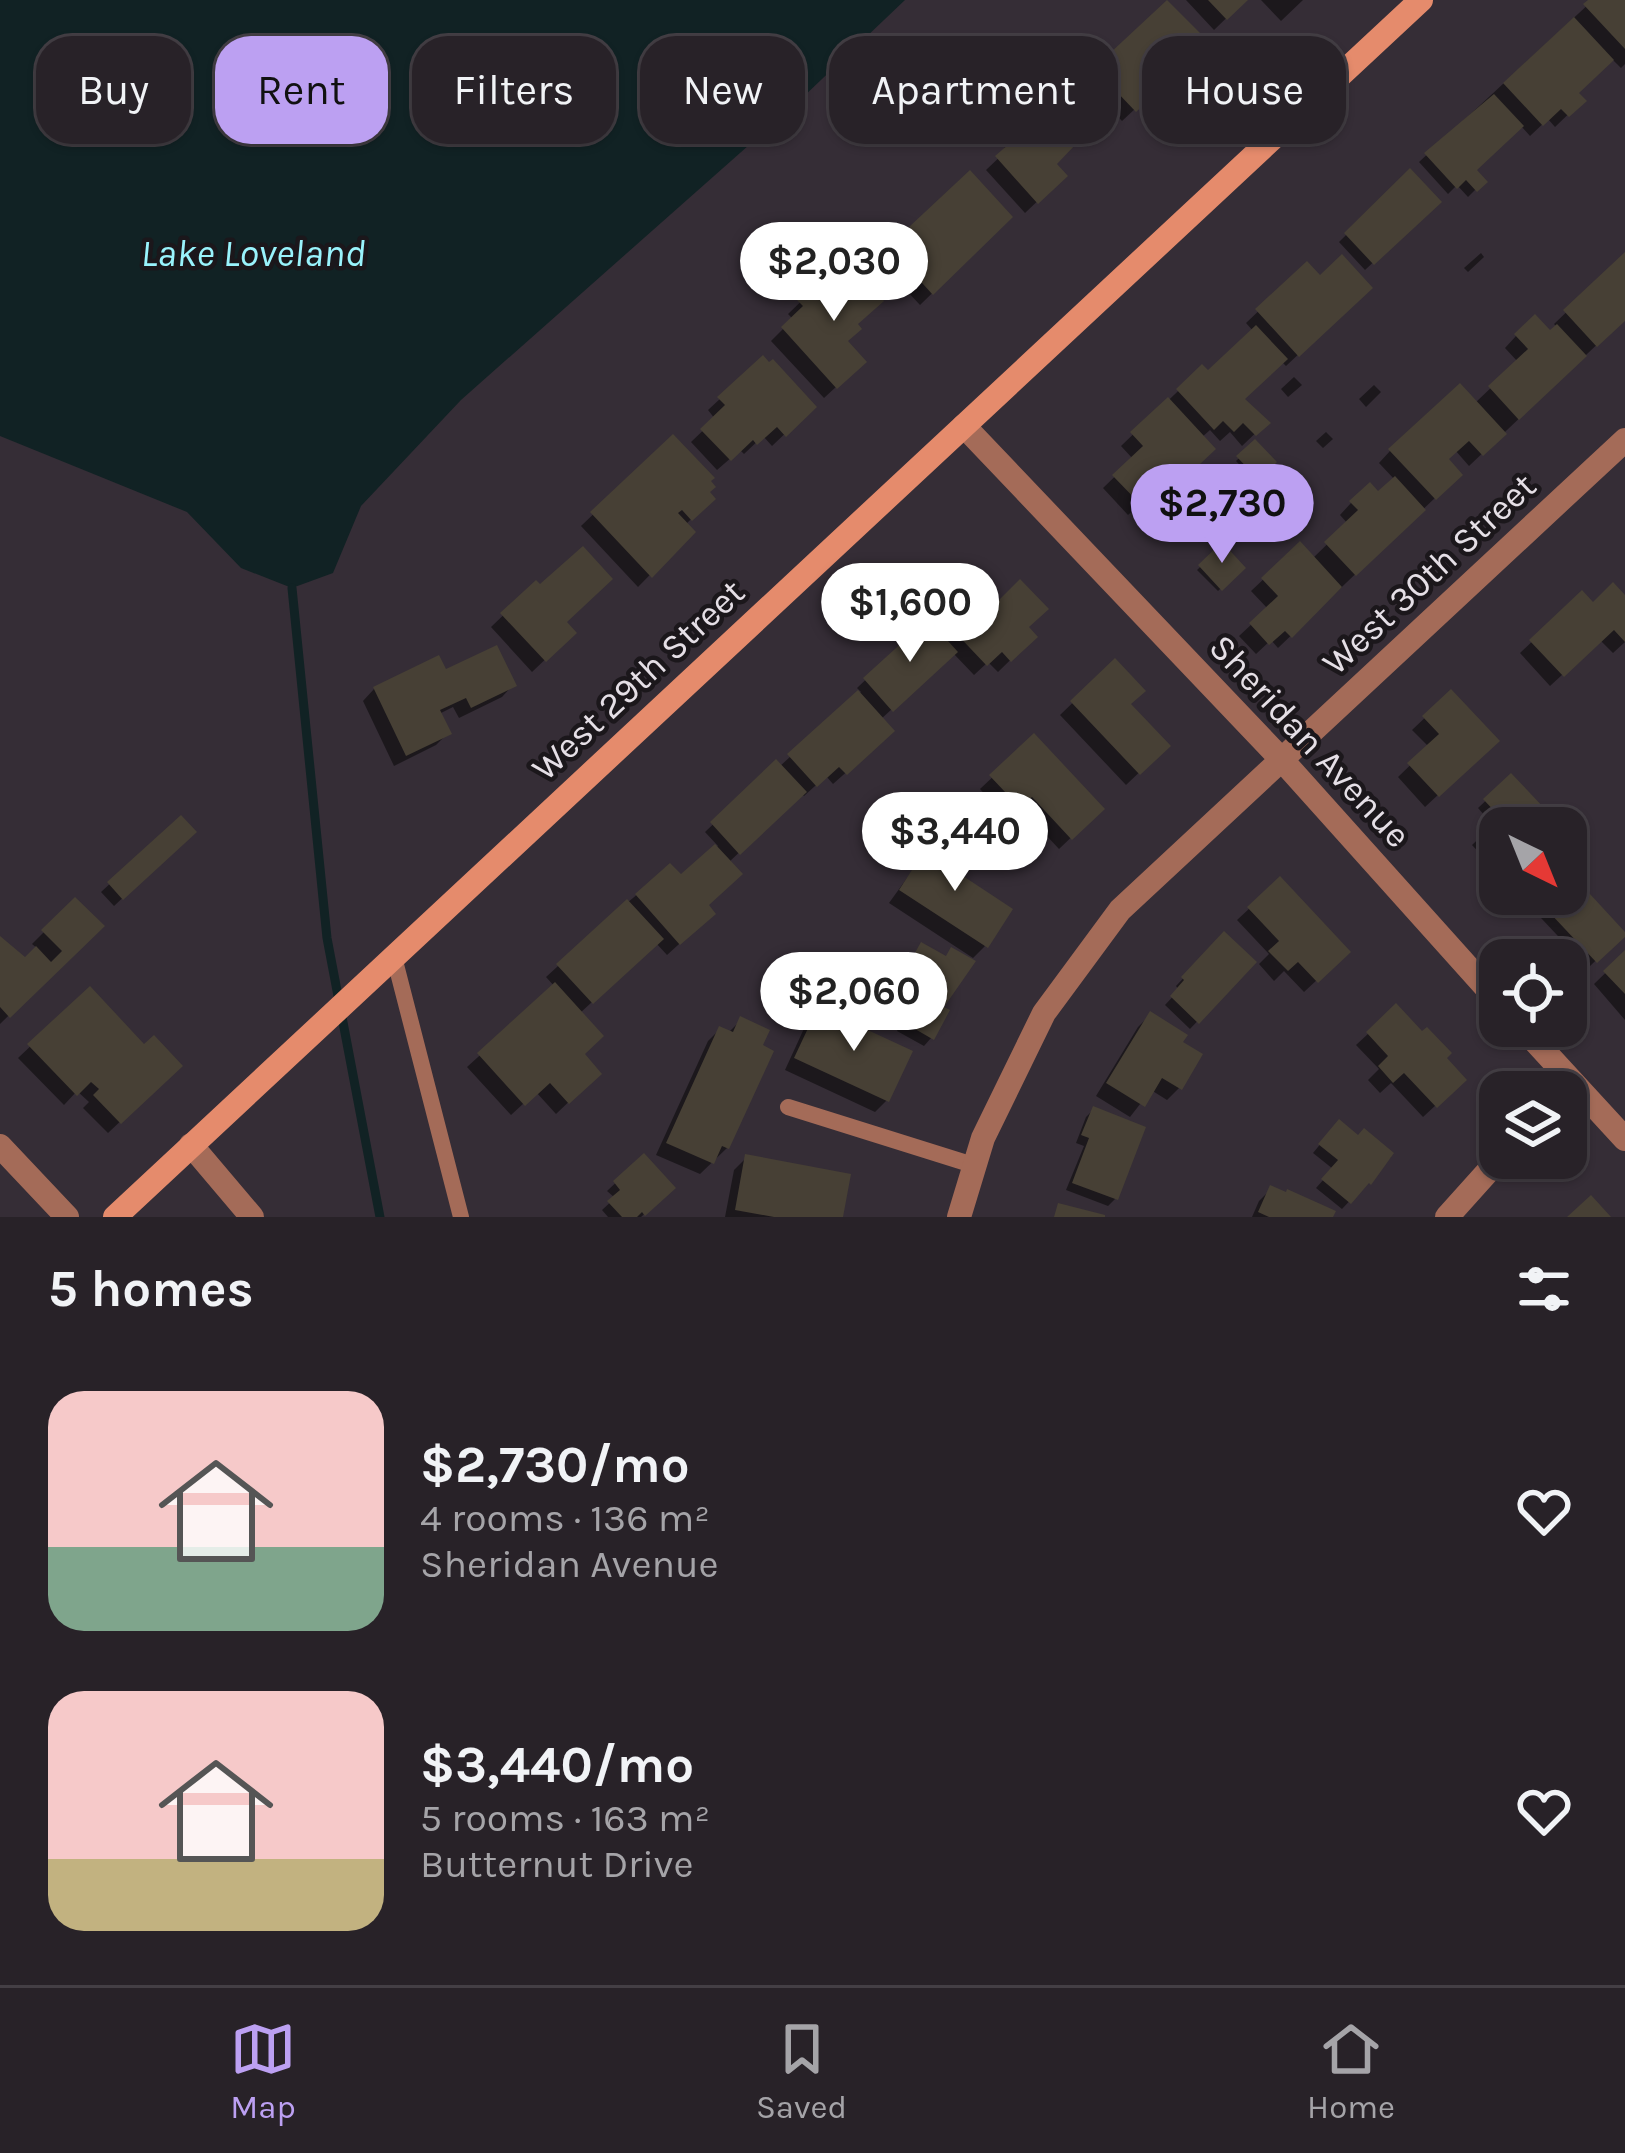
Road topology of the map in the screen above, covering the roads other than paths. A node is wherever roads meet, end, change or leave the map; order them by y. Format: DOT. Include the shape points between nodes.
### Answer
graph roads {
  1 [pos="1421,0"];
  2 [pos="964,426"];
  3 [pos="1620,454"];
  4 [pos="1282,760"];
  5 [pos="394,957"];
  6 [pos="1479,980"];
  7 [pos="1537,1047"];
  8 [pos="1556,1071"];
  9 [pos="1587,1104"];
  10 [pos="788,1107"];
  11 [pos="1625,1139"];
  12 [pos="191,1145"];
  13 [pos="0,1146"];
  14 [pos="973,1165"];
  15 [pos="1481,1179"];
  16 [pos="67,1217"];
  17 [pos="116,1217"];
  18 [pos="252,1217"];
  19 [pos="461,1217"];
  20 [pos="959,1217"];
  21 [pos="1447,1217"];
  1 -- 2 [label="main road, West 29th Street"];
  2 -- 4 [label="street, Sheridan Avenue"];
  2 -- 5 [label="main road, West 29th Street"];
  3 -- 4 [label="street, West 30th Street"];
  4 -- 6 [label="street, Sheridan Avenue"];
  4 -- 14 [label="street, West 30th Street" via="1120,910 1080,960 1033,1033"];
  5 -- 12 [label="main road, West 29th Street"];
  5 -- 19 [label="lane"];
  7 -- 8 [label="street"];
  9 -- 11 [label="street"];
  10 -- 14 [label="lane"];
  12 -- 17 [label="main road, West 29th Street"];
  12 -- 18 [label="street"];
  13 -- 16 [label="street"];
  14 -- 20 [label="street, West 30th Street"];
  15 -- 21 [label="street"];
}
